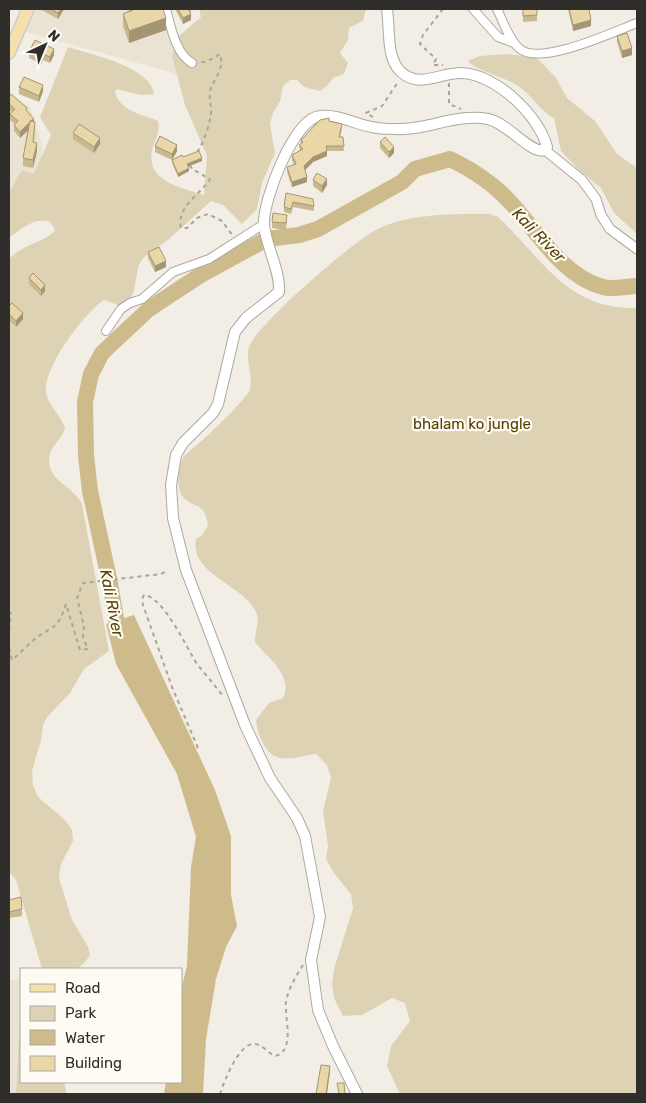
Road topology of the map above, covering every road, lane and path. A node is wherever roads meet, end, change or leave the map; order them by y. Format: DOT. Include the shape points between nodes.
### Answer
graph roads {
  1 [pos="28,9"];
  2 [pos="166,9"];
  3 [pos="386,9"];
  4 [pos="443,9"];
  5 [pos="473,9"];
  6 [pos="497,9"];
  7 [pos="637,23"];
  8 [pos="514,43"];
  9 [pos="9,53"];
  10 [pos="192,62"];
  11 [pos="404,74"];
  12 [pos="447,74"];
  13 [pos="476,117"];
  14 [pos="367,126"];
  15 [pos="546,150"];
  16 [pos="193,154"];
  17 [pos="189,163"];
  18 [pos="265,229"];
  19 [pos="237,239"];
  20 [pos="637,250"];
  21 [pos="106,331"];
  22 [pos="168,570"];
  23 [pos="9,611"];
  24 [pos="9,632"];
  25 [pos="9,648"];
  26 [pos="227,701"];
  27 [pos="198,748"];
  28 [pos="313,951"];
  29 [pos="220,1094"];
  30 [pos="357,1094"];
  1 -- 9 [label="main road"];
  2 -- 10 [label="street" via="182,54"];
  3 -- 11 [label="main road" via="392,54"];
  4 -- 12 [label="path" via="420,44 436,60 433,66 446,66"];
  5 -- 8 [label="street" via="498,37"];
  6 -- 8 [label="street"];
  7 -- 8 [label="street" via="541,54 529,54"];
  10 -- 16 [label="path" via="206,62 220,54 222,61 211,88 212,113 199,151"];
  11 -- 12 [label="main road" via="428,80"];
  11 -- 14 [label="path" via="382,106 366,113 374,117"];
  12 -- 13 [label="path" via="449,104"];
  12 -- 15 [label="main road" via="479,76 503,90 535,123 546,141"];
  13 -- 14 [label="main road" via="403,130"];
  13 -- 15 [label="main road" via="502,123 533,149"];
  14 -- 18 [label="main road" via="326,116 318,116 306,123 282,162 269,199"];
  15 -- 20 [label="street" via="582,180 596,199 610,229"];
  17 -- 19 [label="path" via="192,169 210,179 182,211 181,228 187,228 197,218 208,214 222,221"];
  18 -- 21 [label="street" via="209,259 172,272 142,299 121,309"];
  18 -- 28 [label="main road" via="280,289 278,294 246,318 235,332 218,404 183,442 176,455 171,503 186,570 245,724 270,778 305,836 320,917"];
  22 -- 25 [label="path" via="162,574 83,583 77,598 84,626 83,638 88,649 80,650 66,604 60,621 12,660"];
  23 -- 24 [label="path"];
  26 -- 27 [label="path" via="196,663 174,624 148,595 143,596 143,605 172,687"];
  28 -- 29 [label="path" via="288,994 287,1042 283,1051 275,1056 259,1045 245,1046"];
  28 -- 30 [label="main road" via="311,972 318,1010"];
}
